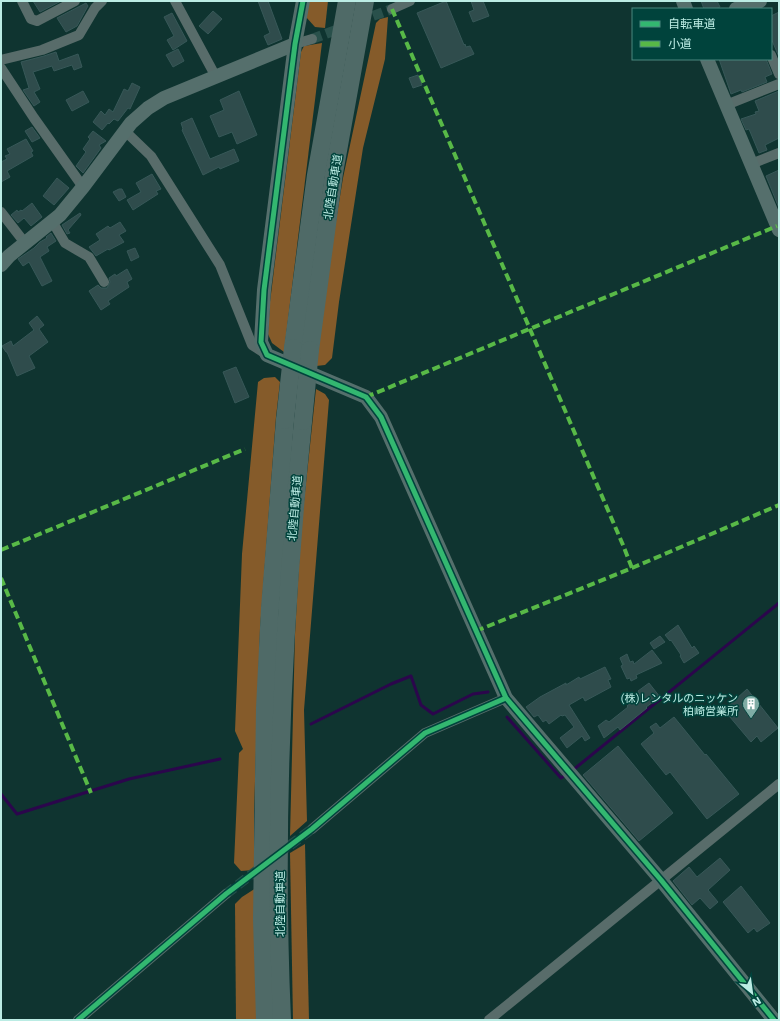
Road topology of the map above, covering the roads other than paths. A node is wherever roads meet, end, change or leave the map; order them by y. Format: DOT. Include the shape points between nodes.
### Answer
graph roads {
  1 [pos="22,1"];
  2 [pos="75,1"];
  3 [pos="102,1"];
  4 [pos="175,1"];
  5 [pos="303,1"];
  6 [pos="336,1"];
  7 [pos="347,1"];
  8 [pos="365,1"];
  9 [pos="370,1"];
  10 [pos="410,1"];
  11 [pos="752,4"];
  12 [pos="739,8"];
  13 [pos="392,9"];
  14 [pos="312,39"];
  15 [pos="296,44"];
  16 [pos="772,57"];
  17 [pos="1,60"];
  18 [pos="707,60"];
  19 [pos="1,68"];
  20 [pos="779,74"];
  21 [pos="216,77"];
  22 [pos="350,80"];
  23 [pos="779,84"];
  24 [pos="726,105"];
  25 [pos="125,131"];
  26 [pos="779,152"];
  27 [pos="752,164"];
  28 [pos="316,175"];
  29 [pos="83,187"];
  30 [pos="1,212"];
  31 [pos="52,221"];
  32 [pos="778,224"];
  33 [pos="25,243"];
  34 [pos="1,265"];
  35 [pos="104,282"];
  36 [pos="301,349"];
  37 [pos="268,355"];
  38 [pos="294,420"];
  39 [pos="506,698"];
  40 [pos="779,784"];
  41 [pos="312,829"];
  42 [pos="661,880"];
  43 [pos="226,894"];
  44 [pos="78,1020"];
  45 [pos="265,1020"];
  46 [pos="282,1020"];
  47 [pos="489,1020"];
  48 [pos="774,1020"];
  1 -- 2 [label="street" via="31,19 37,21"];
  3 -- 17 [label="street" via="79,35 42,50"];
  4 -- 21 [label="street"];
  5 -- 15 [label="street"];
  6 -- 28 [label="highway"];
  7 -- 28 [label="highway, 北陸自動車道"];
  8 -- 22 [label="highway, 北陸自動車道"];
  9 -- 22 [label="highway"];
  10 -- 13 [label="street"];
  11 -- 12 [label="street"];
  14 -- 15 [label="street"];
  15 -- 21 [label="street"];
  15 -- 37 [label="street" via="264,290 261,342"];
  16 -- 20 [label="street"];
  18 -- 24 [label="street"];
  19 -- 29 [label="street"];
  21 -- 25 [label="street" via="164,98 148,108"];
  22 -- 36 [label="highway, 北陸自動車道"];
  23 -- 24 [label="street"];
  24 -- 27 [label="street"];
  25 -- 29 [label="street"];
  25 -- 37 [label="street" via="155,162 220,265 252,345"];
  26 -- 27 [label="street"];
  27 -- 32 [label="street"];
  28 -- 36 [label="highway, 北陸自動車道"];
  29 -- 31 [label="street"];
  30 -- 33 [label="street"];
  31 -- 33 [label="street"];
  31 -- 35 [label="street" via="65,243 89,257"];
  33 -- 34 [label="street"];
  36 -- 38 [label="highway, 北陸自動車道, bridge"];
  37 -- 39 [label="street" via="366,397 381,417"];
  38 -- 45 [label="highway, 北陸自動車道" via="270,608 265,708 262,919"];
  38 -- 46 [label="highway, 北陸自動車道" via="294,514 280,804"];
  39 -- 41 [label="street" via="425,733"];
  39 -- 42 [label="street"];
  40 -- 42 [label="street"];
  42 -- 47 [label="street"];
  42 -- 48 [label="street"];
  43 -- 44 [label="street"];
}
